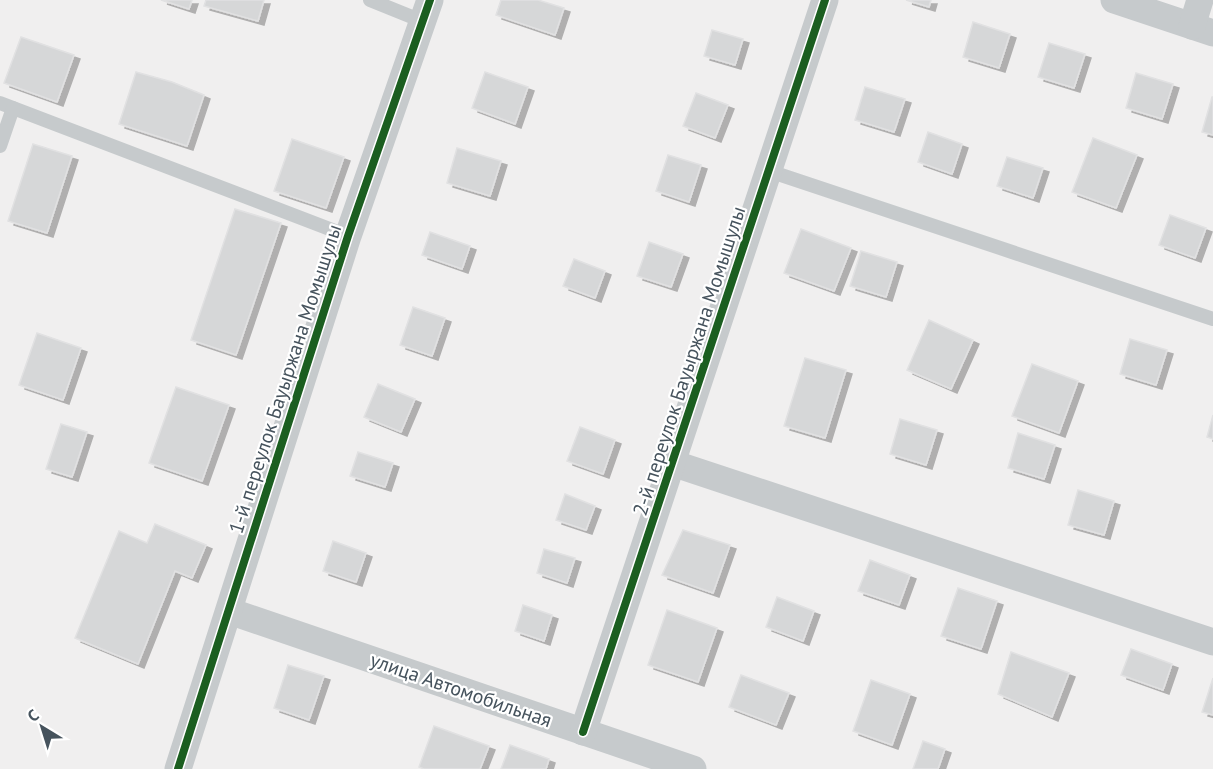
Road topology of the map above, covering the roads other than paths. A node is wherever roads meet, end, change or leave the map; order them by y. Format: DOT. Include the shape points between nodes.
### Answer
graph roads {
  1 [pos="370,0"];
  2 [pos="825,0"];
  3 [pos="1114,0"];
  4 [pos="1200,0"];
  5 [pos="426,11"];
  6 [pos="1202,29"];
  7 [pos="6,105"];
  8 [pos="0,146"];
  9 [pos="769,171"];
  10 [pos="348,236"];
  11 [pos="1213,319"];
  12 [pos="672,463"];
  13 [pos="229,610"];
  14 [pos="1213,642"];
  15 [pos="584,732"];
  16 [pos="178,769"];
  17 [pos="693,769"];
  1 -- 5 [label="lane"];
  2 -- 9 [label="street, 2-й переулок Бауыржана Момышулы"];
  3 -- 6 [label="street"];
  4 -- 6 [label="street"];
  5 -- 10 [label="street, 1-й переулок Бауыржана Момышулы"];
  7 -- 8 [label="lane"];
  7 -- 10 [label="lane"];
  9 -- 11 [label="lane"];
  9 -- 12 [label="street, 2-й переулок Бауыржана Момышулы"];
  10 -- 13 [label="street, 1-й переулок Бауыржана Момышулы"];
  12 -- 14 [label="street, 2-й переулок Бауыржана Момышулы"];
  12 -- 15 [label="street, 2-й переулок Бауыржана Момышулы"];
  13 -- 15 [label="street, улица Автомобильная"];
  13 -- 16 [label="street, 1-й переулок Бауыржана Момышулы"];
  15 -- 17 [label="street, улица Автомобильная"];
}
